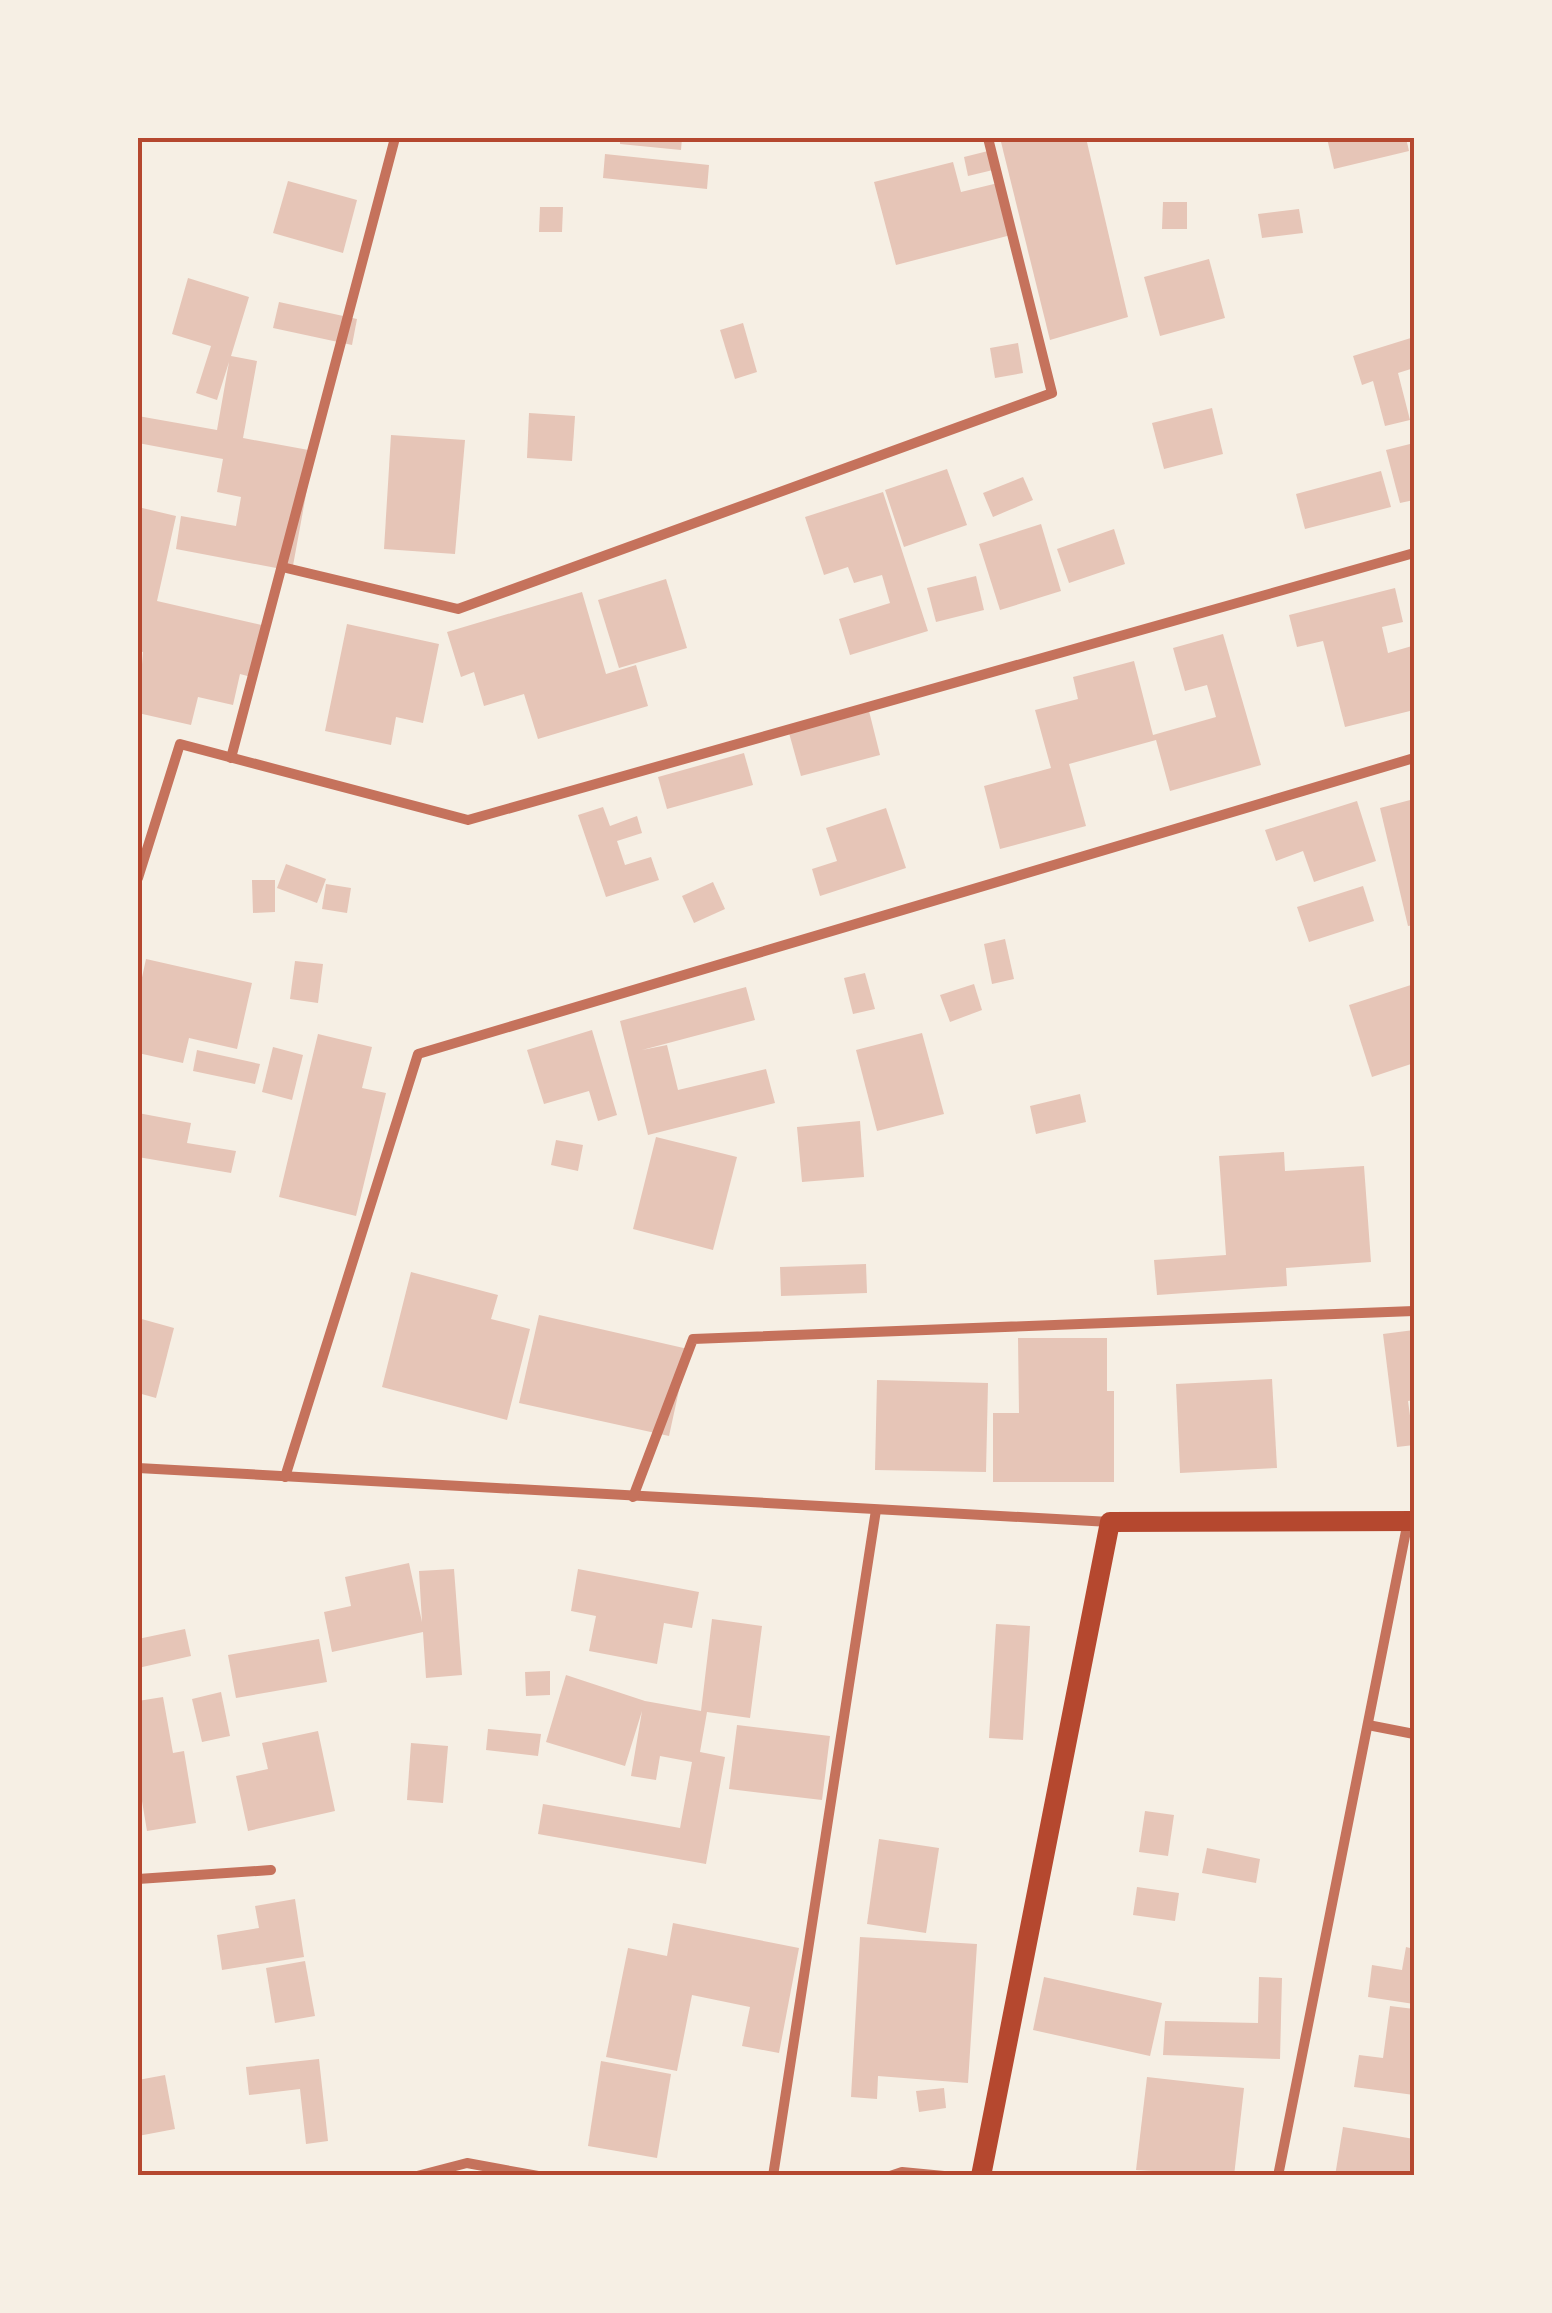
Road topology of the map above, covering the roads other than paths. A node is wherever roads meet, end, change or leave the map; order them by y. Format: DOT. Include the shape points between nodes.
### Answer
graph roads {
  1 [pos="395,138"];
  2 [pos="988,138"];
  3 [pos="1414,553"];
  4 [pos="282,567"];
  5 [pos="231,758"];
  6 [pos="1414,758"];
  7 [pos="138,878"];
  8 [pos="1414,1312"];
  9 [pos="138,1468"];
  10 [pos="285,1477"];
  11 [pos="633,1496"];
  12 [pos="876,1510"];
  13 [pos="1411,1521"];
  14 [pos="1110,1522"];
  15 [pos="1368,1726"];
  16 [pos="1414,1734"];
  17 [pos="271,1870"];
  18 [pos="138,1879"];
  19 [pos="417,2176"];
  20 [pos="538,2176"];
  21 [pos="773,2176"];
  22 [pos="890,2176"];
  23 [pos="944,2176"];
  24 [pos="981,2176"];
  25 [pos="1278,2176"];
  1 -- 4 [label="street"];
  2 -- 4 [label="street" via="1052,393 458,609"];
  3 -- 5 [label="street" via="468,820"];
  4 -- 5 [label="street"];
  5 -- 7 [label="street" via="180,744"];
  6 -- 10 [label="street" via="418,1054"];
  8 -- 11 [label="street" via="693,1340"];
  9 -- 10 [label="street"];
  10 -- 11 [label="street"];
  11 -- 12 [label="street"];
  12 -- 14 [label="street"];
  12 -- 21 [label="street"];
  13 -- 14 [label="main road"];
  13 -- 15 [label="street"];
  14 -- 24 [label="main road"];
  15 -- 16 [label="street"];
  15 -- 25 [label="street"];
  17 -- 18 [label="street"];
  19 -- 20 [label="street" via="467,2163"];
  22 -- 23 [label="street"];
}
